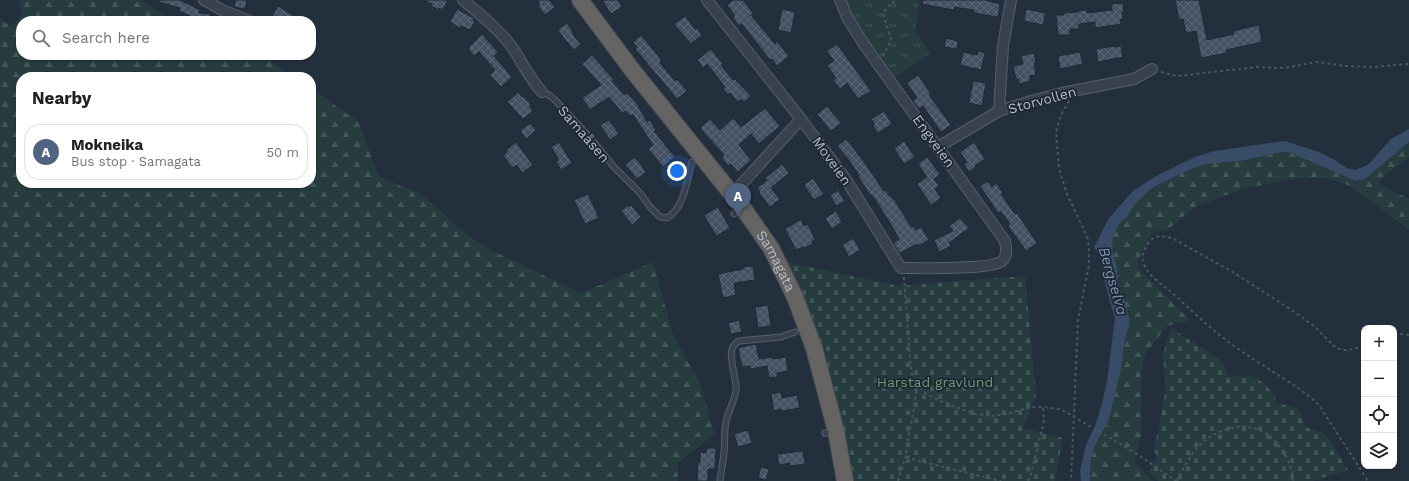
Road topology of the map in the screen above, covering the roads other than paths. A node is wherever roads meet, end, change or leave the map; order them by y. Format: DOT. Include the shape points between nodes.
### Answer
graph roads {
  1 [pos="204,0"];
  2 [pos="463,0"];
  3 [pos="580,0"];
  4 [pos="706,0"];
  5 [pos="840,0"];
  6 [pos="1011,0"];
  7 [pos="237,16"];
  8 [pos="1152,69"];
  9 [pos="542,92"];
  10 [pos="999,111"];
  11 [pos="801,119"];
  12 [pos="938,147"];
  13 [pos="692,162"];
  14 [pos="730,192"];
  15 [pos="977,266"];
  16 [pos="795,332"];
  17 [pos="720,481"];
  18 [pos="845,481"];
  1 -- 7 [label="street"];
  2 -- 9 [label="street, Samaåsen" via="505,38 533,83"];
  3 -- 14 [label="highway, Samagata" via="631,73"];
  4 -- 11 [label="street, Moveien"];
  5 -- 12 [label="street, Engveien" via="847,17 876,61"];
  6 -- 10 [label="street" via="1003,46"];
  8 -- 10 [label="street, Storvollen" via="1134,79 1050,96"];
  9 -- 13 [label="lane, Samaåsen" via="555,100 660,216 667,218 678,208"];
  10 -- 12 [label="street, Storvollen"];
  11 -- 14 [label="street" via="737,189"];
  11 -- 15 [label="street, Moveien" via="845,178 901,268"];
  12 -- 15 [label="street, Engveien" via="1006,241 1006,256 1003,260 988,266"];
  14 -- 18 [label="highway, Samagata" via="738,211 771,248 795,297 814,348 831,432"];
  16 -- 17 [label="lane" via="781,337 739,341 731,348 736,390 725,424"];
}
